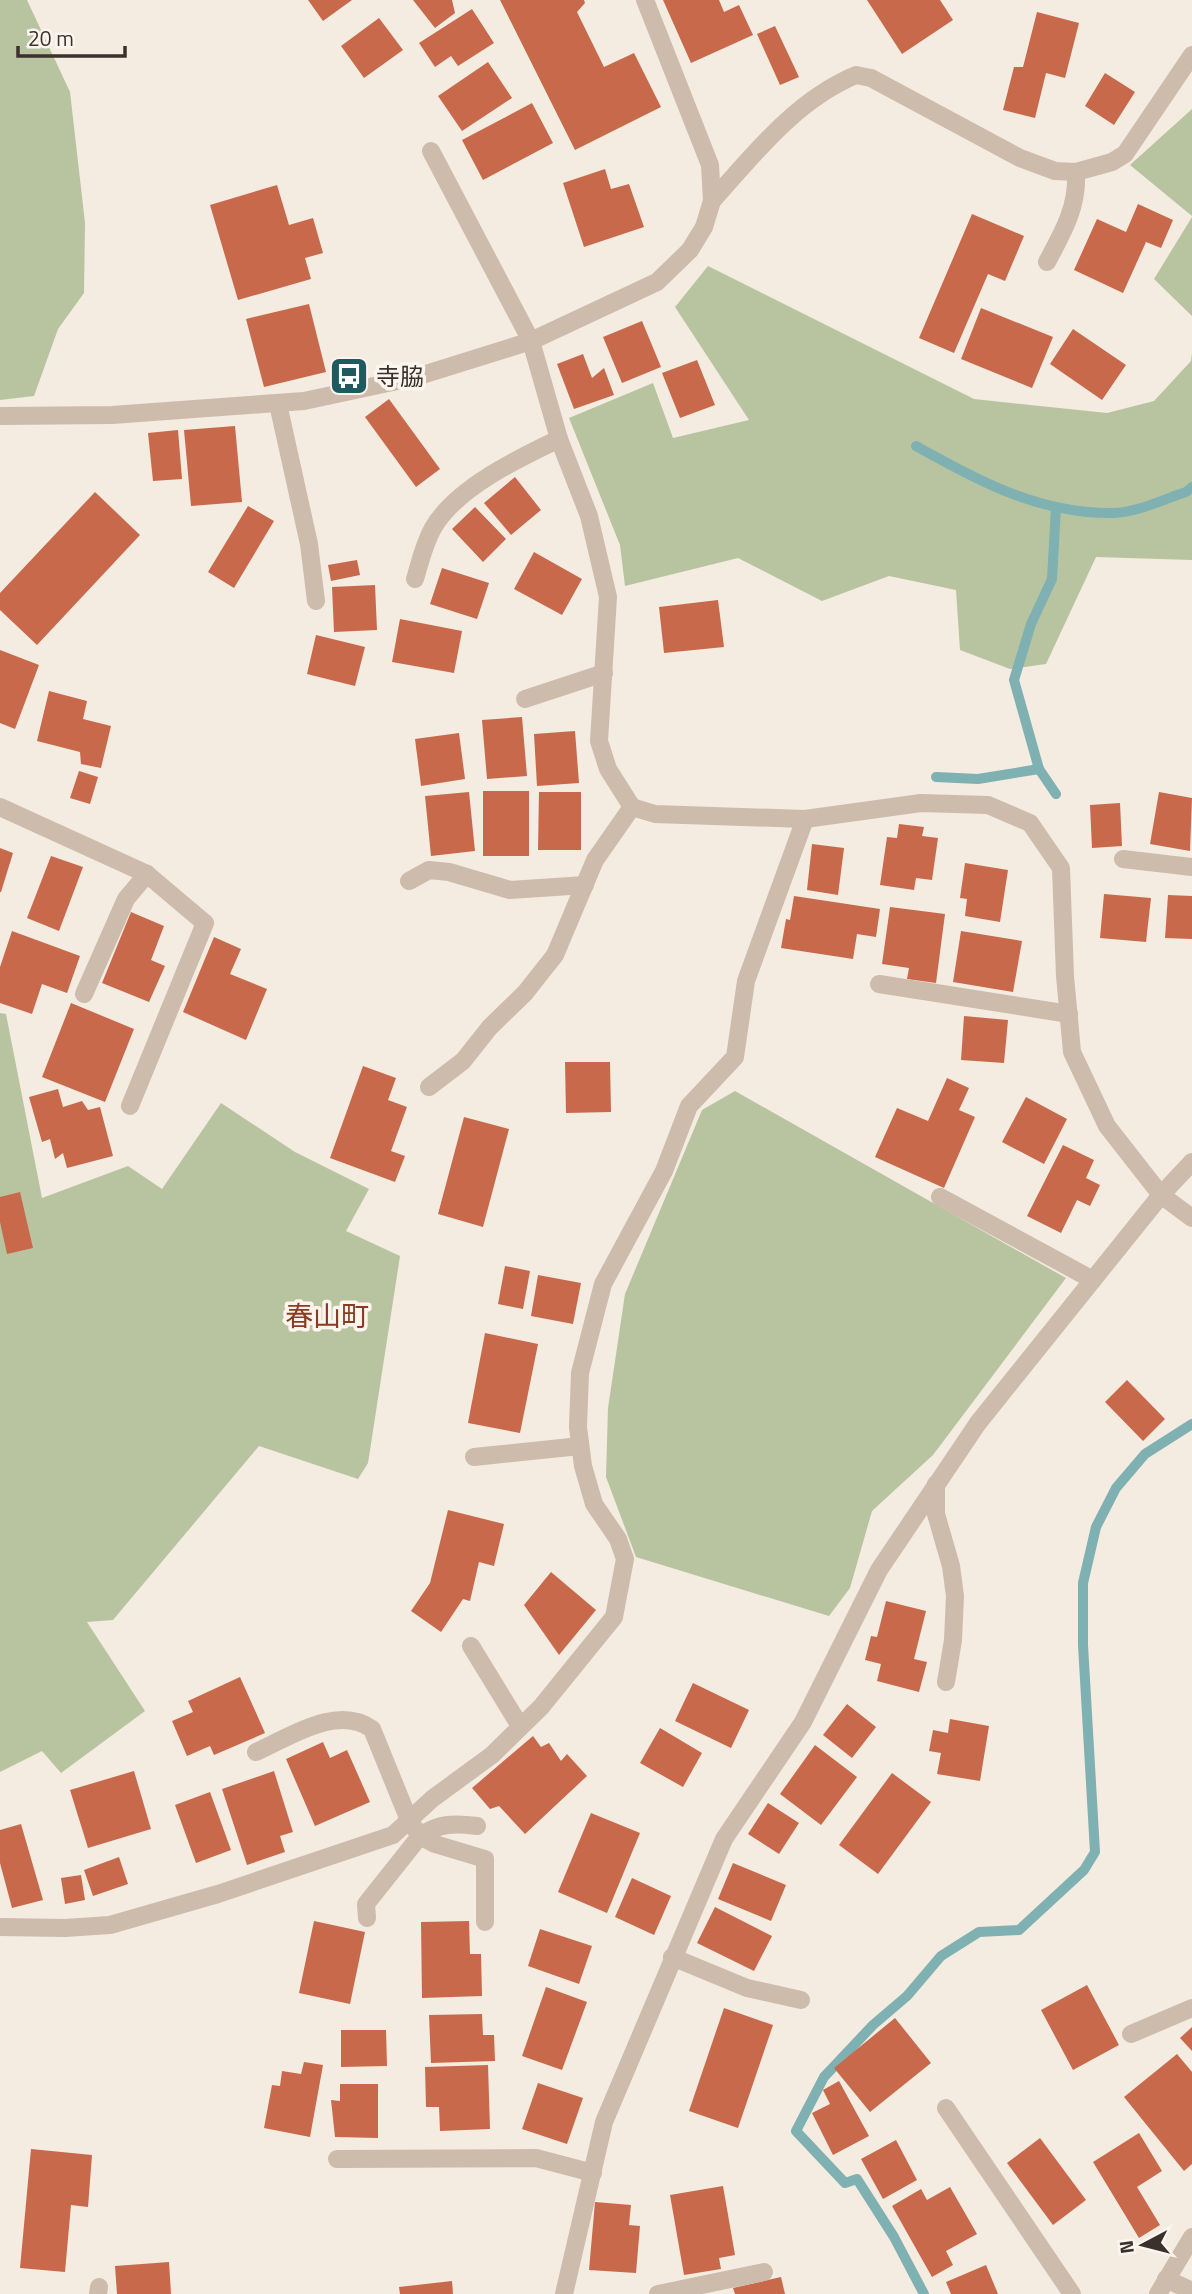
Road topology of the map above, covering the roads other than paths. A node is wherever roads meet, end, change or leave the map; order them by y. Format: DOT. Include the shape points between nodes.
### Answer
graph roads {
  1 [pos="645,0"];
  2 [pos="1192,55"];
  3 [pos="432,150"];
  4 [pos="1076,172"];
  5 [pos="712,201"];
  6 [pos="1047,262"];
  7 [pos="531,341"];
  8 [pos="278,404"];
  9 [pos="0,416"];
  10 [pos="559,439"];
  11 [pos="415,579"];
  12 [pos="316,601"];
  13 [pos="604,673"];
  14 [pos="526,699"];
  15 [pos="0,807"];
  16 [pos="632,807"];
  17 [pos="805,819"];
  18 [pos="1123,859"];
  19 [pos="1192,867"];
  20 [pos="147,874"];
  21 [pos="409,881"];
  22 [pos="585,886"];
  23 [pos="879,984"];
  24 [pos="84,994"];
  25 [pos="1069,1014"];
  26 [pos="429,1087"];
  27 [pos="130,1106"];
  28 [pos="1192,1162"];
  29 [pos="1161,1195"];
  30 [pos="940,1197"];
  31 [pos="1192,1218"];
  32 [pos="1093,1280"];
  33 [pos="580,1446"];
  34 [pos="474,1457"];
  35 [pos="936,1484"];
  36 [pos="471,1646"];
  37 [pos="946,1682"];
  38 [pos="520,1726"];
  39 [pos="256,1752"];
  40 [pos="409,1820"];
  41 [pos="477,1826"];
  42 [pos="420,1836"];
  43 [pos="367,1918"];
  44 [pos="485,1922"];
  45 [pos="0,1927"];
  46 [pos="672,1957"];
  47 [pos="801,2000"];
  48 [pos="1192,2008"];
  49 [pos="1131,2034"];
  50 [pos="946,2108"];
  51 [pos="337,2159"];
  52 [pos="593,2173"];
  53 [pos="1192,2237"];
  54 [pos="764,2272"];
  55 [pos="1162,2287"];
  56 [pos="1192,2291"];
  57 [pos="564,2294"];
  58 [pos="658,2294"];
  59 [pos="1072,2294"];
  1 -- 5 [label="street" via="710,165"];
  2 -- 4 [label="street" via="1125,154"];
  3 -- 7 [label="street"];
  4 -- 5 [label="street" via="1055,171 1020,158 871,78 856,75 821,92 773,132"];
  4 -- 6 [label="street" via="1073,212"];
  5 -- 7 [label="street" via="690,250 657,282"];
  7 -- 8 [label="street" via="416,377"];
  7 -- 10 [label="street"];
  8 -- 9 [label="street" via="112,415"];
  8 -- 12 [label="street" via="309,544"];
  10 -- 11 [label="street" via="499,467 456,503 434,526"];
  10 -- 13 [label="street" via="589,516 608,597"];
  13 -- 14 [label="street"];
  13 -- 16 [label="street" via="599,741 608,769"];
  15 -- 20 [label="street"];
  16 -- 17 [label="street" via="655,814"];
  16 -- 22 [label="street" via="594,860"];
  17 -- 25 [label="street" via="921,803 988,805 1030,823 1061,867"];
  17 -- 33 [label="street" via="746,981 735,1057 689,1106 663,1171 603,1284 580,1373"];
  18 -- 19 [label="street"];
  20 -- 24 [label="street" via="125,899"];
  20 -- 27 [label="street" via="205,923"];
  21 -- 22 [label="street" via="429,870 510,890"];
  22 -- 26 [label="street" via="555,955 463,1061"];
  23 -- 25 [label="street"];
  25 -- 29 [label="street" via="1072,1052 1107,1126"];
  28 -- 29 [label="street"];
  29 -- 31 [label="street"];
  29 -- 32 [label="street"];
  30 -- 32 [label="street"];
  32 -- 35 [label="street" via="978,1423"];
  33 -- 34 [label="street"];
  33 -- 38 [label="street" via="594,1504 618,1539 625,1559 614,1617"];
  35 -- 37 [label="street" via="936,1514 955,1596"];
  35 -- 46 [label="street" via="879,1570 803,1722 724,1839"];
  36 -- 38 [label="street"];
  38 -- 40 [label="street" via="492,1755"];
  39 -- 40 [label="street" via="325,1722 360,1721 372,1729"];
  40 -- 42 [label="street"];
  40 -- 45 [label="street" via="393,1835 110,1925"];
  41 -- 42 [label="street" via="452,1823"];
  42 -- 43 [label="street" via="375,1890 366,1904"];
  42 -- 44 [label="street" via="485,1859"];
  46 -- 47 [label="street" via="747,1988"];
  46 -- 52 [label="street" via="604,2122"];
  48 -- 49 [label="street"];
  50 -- 59 [label="street"];
  51 -- 52 [label="street" via="536,2158"];
  52 -- 57 [label="street"];
  53 -- 55 [label="street"];
  54 -- 58 [label="street"];
  55 -- 56 [label="street"];
}
